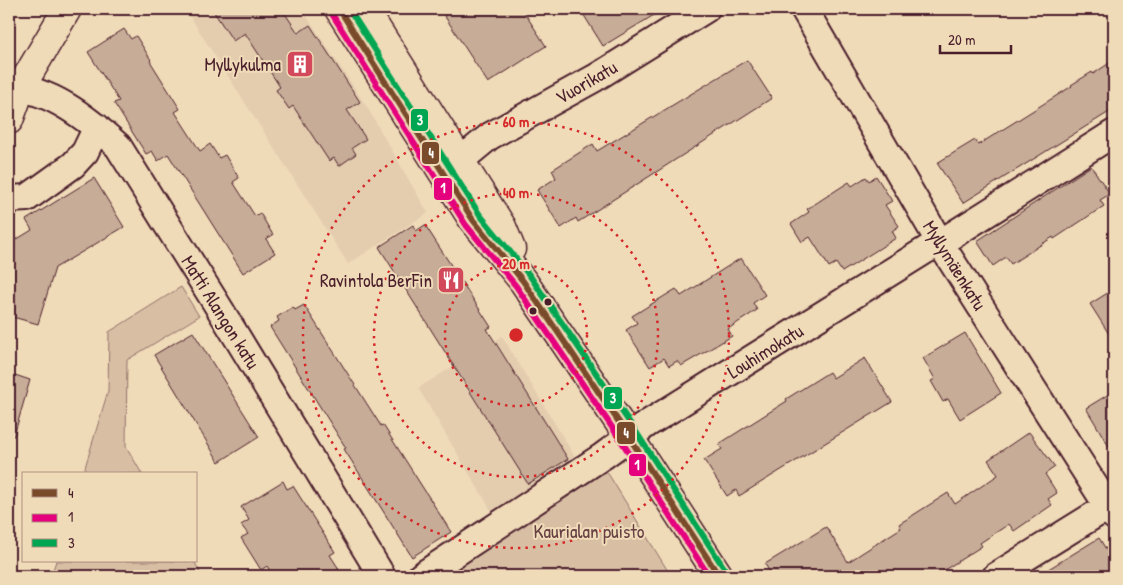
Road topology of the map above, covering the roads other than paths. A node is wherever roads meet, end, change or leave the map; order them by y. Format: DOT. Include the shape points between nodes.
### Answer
graph roads {
  1 [pos="67,9"];
  2 [pos="88,9"];
  3 [pos="339,9"];
  4 [pos="364,9"];
  5 [pos="706,9"];
  6 [pos="804,9"];
  7 [pos="51,34"];
  8 [pos="15,87"];
  9 [pos="9,120"];
  10 [pos="97,127"];
  11 [pos="1114,133"];
  12 [pos="452,167"];
  13 [pos="9,199"];
  14 [pos="940,243"];
  15 [pos="629,438"];
  16 [pos="1113,510"];
  17 [pos="382,576"];
  18 [pos="421,576"];
  19 [pos="719,576"];
  20 [pos="996,576"];
  1 -- 7 [label="main road"];
  2 -- 7 [label="main road"];
  3 -- 12 [label="main road"];
  4 -- 12 [label="main road"];
  5 -- 12 [label="street, Vuorikatu" via="595,78 490,136"];
  6 -- 14 [label="street, Myllymäenkatu"];
  7 -- 8 [label="main road"];
  8 -- 9 [label="main road"];
  8 -- 10 [label="street, Matti Alangon katu" via="50,97"];
  10 -- 13 [label="street" via="85,152 73,165 27,198"];
  10 -- 17 [label="street, Matti Alangon katu" via="118,146"];
  11 -- 14 [label="street, Louhimokatu"];
  12 -- 15 [label="main road" via="473,220 523,281"];
  14 -- 15 [label="street, Louhimokatu"];
  14 -- 16 [label="street, Myllymäenkatu"];
  15 -- 18 [label="street, Louhimokatu"];
  15 -- 19 [label="main road"];
  16 -- 20 [label="street" via="1096,514"];
}
